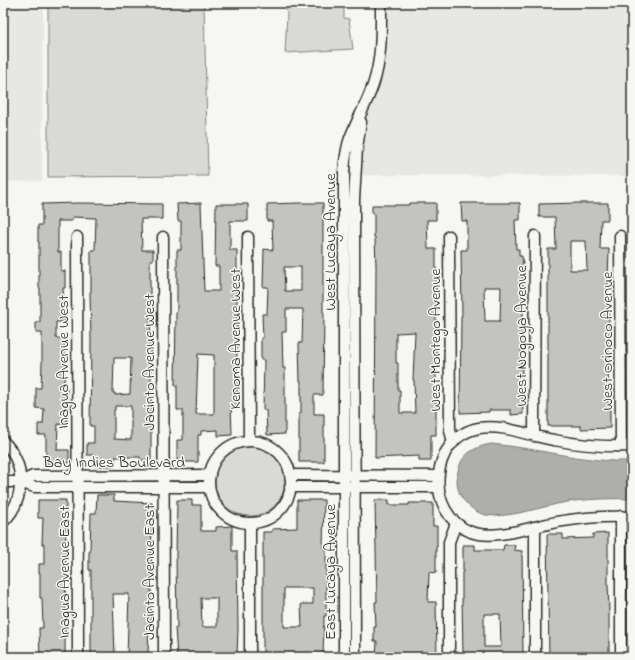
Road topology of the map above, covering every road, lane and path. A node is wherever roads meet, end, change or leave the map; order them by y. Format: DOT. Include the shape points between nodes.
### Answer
graph roads {
  1 [pos="381,3"];
  2 [pos="363,108"];
  3 [pos="343,187"];
  4 [pos="355,187"];
  5 [pos="449,236"];
  6 [pos="535,236"];
  7 [pos="620,236"];
  8 [pos="77,237"];
  9 [pos="163,237"];
  10 [pos="248,237"];
  11 [pos="343,286"];
  12 [pos="355,286"];
  13 [pos="343,383"];
  14 [pos="355,383"];
  15 [pos="534,436"];
  16 [pos="3,441"];
  17 [pos="249,442"];
  18 [pos="453,443"];
  19 [pos="621,446"];
  20 [pos="632,446"];
  21 [pos="78,475"];
  22 [pos="210,475"];
  23 [pos="290,475"];
  24 [pos="163,476"];
  25 [pos="344,476"];
  26 [pos="355,476"];
  27 [pos="438,476"];
  28 [pos="3,482"];
  29 [pos="20,482"];
  30 [pos="163,487"];
  31 [pos="209,487"];
  32 [pos="290,487"];
  33 [pos="344,487"];
  34 [pos="355,487"];
  35 [pos="438,487"];
  36 [pos="77,488"];
  37 [pos="621,516"];
  38 [pos="632,517"];
  39 [pos="3,522"];
  40 [pos="250,523"];
  41 [pos="456,523"];
  42 [pos="535,526"];
  43 [pos="344,561"];
  44 [pos="355,561"];
  45 [pos="344,640"];
  46 [pos="355,640"];
  47 [pos="78,657"];
  48 [pos="164,657"];
  49 [pos="250,657"];
  50 [pos="344,657"];
  51 [pos="355,657"];
  52 [pos="449,657"];
  53 [pos="535,657"];
  54 [pos="621,657"];
  1 -- 2 [label="street, West Lucaya Avenue" via="380,56 373,86"];
  2 -- 3 [label="street, West Lucaya Avenue" via="349,139"];
  2 -- 4 [label="street"];
  3 -- 4 [label="street"];
  3 -- 11 [label="street, West Lucaya Avenue"];
  4 -- 12 [label="street"];
  5 -- 18 [label="street, West Montego Avenue" via="450,430"];
  6 -- 15 [label="street, West Nogoya Avenue"];
  7 -- 19 [label="street, West Orinoco Avenue"];
  8 -- 21 [label="street, Inagua Avenue West"];
  9 -- 24 [label="street, Jacinto Avenue West"];
  10 -- 17 [label="street, Kenoma Avenue West"];
  11 -- 12 [label="street"];
  11 -- 13 [label="street, West Lucaya Avenue"];
  12 -- 14 [label="street"];
  13 -- 14 [label="street"];
  13 -- 25 [label="street, West Lucaya Avenue"];
  14 -- 26 [label="street"];
  15 -- 18 [label="street" via="507,429 488,428 465,433"];
  15 -- 19 [label="street" via="578,444"];
  16 -- 29 [label="street, Bay Indies Boulevard" via="18,463"];
  17 -- 22 [label="street" via="231,446 223,451 212,466"];
  17 -- 23 [label="street" via="271,447 280,455"];
  18 -- 27 [label="street" via="445,455"];
  19 -- 20 [label="street"];
  21 -- 24 [label="street, Bay Indies Boulevard"];
  21 -- 29 [label="street, Bay Indies Boulevard" via="33,476"];
  21 -- 36 [label="street, Inagua Avenue West"];
  22 -- 24 [label="street, Bay Indies Boulevard"];
  22 -- 31 [label="street"];
  23 -- 25 [label="street"];
  23 -- 32 [label="street"];
  24 -- 30 [label="street, Jacinto Avenue West"];
  25 -- 26 [label="street"];
  25 -- 33 [label="street, West Lucaya Avenue"];
  26 -- 27 [label="street"];
  26 -- 34 [label="street"];
  27 -- 35 [label="street"];
  28 -- 29 [label="street, Bay Indies Boulevard"];
  29 -- 36 [label="street, Bay Indies Boulevard" via="34,487"];
  29 -- 39 [label="street, Bay Indies Boulevard" via="17,502"];
  30 -- 31 [label="street, Bay Indies Boulevard"];
  30 -- 36 [label="street, Bay Indies Boulevard"];
  30 -- 48 [label="street, Jacinto Avenue East"];
  31 -- 40 [label="street" via="215,504 227,517 238,522"];
  32 -- 33 [label="street"];
  32 -- 40 [label="street" via="288,496 277,513 263,521"];
  33 -- 34 [label="street"];
  33 -- 43 [label="street, East Lucaya Avenue"];
  34 -- 35 [label="street"];
  34 -- 44 [label="street"];
  35 -- 41 [label="street" via="446,510"];
  36 -- 47 [label="street, Inagua Avenue East"];
  37 -- 38 [label="street"];
  37 -- 42 [label="street"];
  37 -- 54 [label="street"];
  40 -- 49 [label="street"];
  41 -- 42 [label="street" via="471,532 483,535"];
  41 -- 52 [label="street" via="449,542"];
  42 -- 53 [label="street"];
  43 -- 44 [label="street"];
  43 -- 45 [label="street, East Lucaya Avenue"];
  44 -- 46 [label="street"];
  45 -- 46 [label="street"];
  45 -- 50 [label="street, East Lucaya Avenue"];
  46 -- 51 [label="street"];
}
